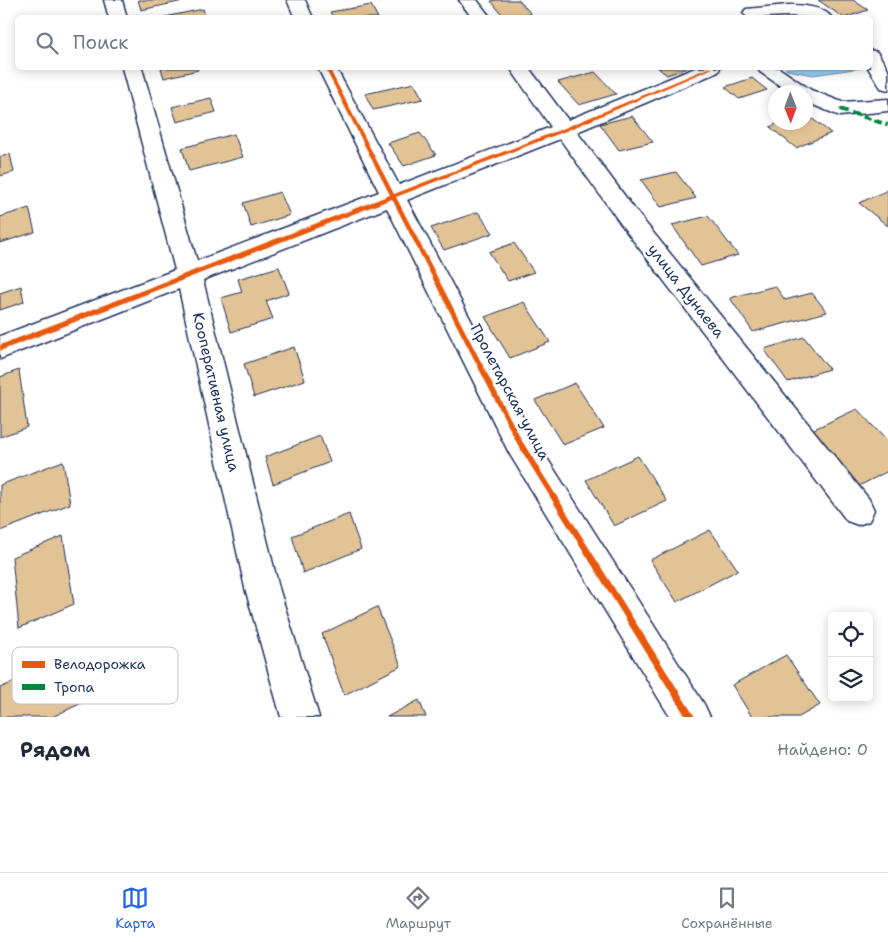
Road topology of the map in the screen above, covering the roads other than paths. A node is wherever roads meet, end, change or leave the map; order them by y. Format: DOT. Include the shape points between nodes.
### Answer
graph roads {
  1 [pos="113,0"];
  2 [pos="296,0"];
  3 [pos="468,0"];
  4 [pos="810,9"];
  5 [pos="748,10"];
  6 [pos="117,15"];
  7 [pos="303,15"];
  8 [pos="480,15"];
  9 [pos="873,61"];
  10 [pos="133,70"];
  11 [pos="328,70"];
  12 [pos="521,70"];
  13 [pos="706,70"];
  14 [pos="770,70"];
  15 [pos="888,84"];
  16 [pos="792,85"];
  17 [pos="813,98"];
  18 [pos="888,105"];
  19 [pos="564,130"];
  20 [pos="393,194"];
  21 [pos="189,276"];
  22 [pos="0,348"];
  23 [pos="858,510"];
  24 [pos="300,717"];
  25 [pos="691,717"];
  1 -- 6 [label="street"];
  2 -- 7 [label="street"];
  3 -- 8 [label="street"];
  4 -- 5 [label="street"];
  9 -- 15 [label="street"];
  10 -- 21 [label="street, Кооперативная улица"];
  11 -- 20 [label="street, Пролетарская улица"];
  12 -- 19 [label="street, улица Дунаева"];
  13 -- 19 [label="street"];
  14 -- 16 [label="street"];
  17 -- 18 [label="street" via="840,109"];
  19 -- 20 [label="street"];
  19 -- 23 [label="street, улица Дунаева" via="631,221"];
  20 -- 21 [label="street"];
  20 -- 25 [label="street, Пролетарская улица" via="520,443"];
  21 -- 22 [label="street"];
  21 -- 24 [label="street, Кооперативная улица" via="262,588"];
}
